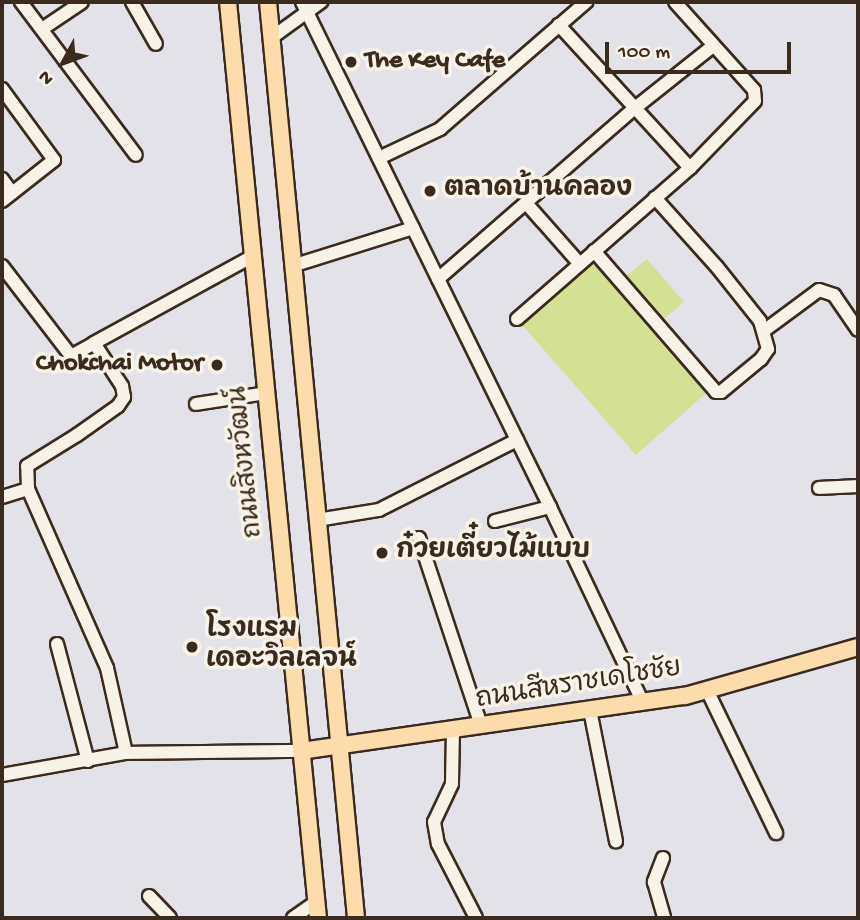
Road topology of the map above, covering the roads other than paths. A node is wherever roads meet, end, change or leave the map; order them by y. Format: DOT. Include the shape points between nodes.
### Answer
graph roads {
  1 [pos="22,2"];
  2 [pos="82,2"];
  3 [pos="132,2"];
  4 [pos="228,2"];
  5 [pos="268,2"];
  6 [pos="321,2"];
  7 [pos="586,2"];
  8 [pos="675,2"];
  9 [pos="304,7"];
  10 [pos="559,25"];
  11 [pos="42,29"];
  12 [pos="271,38"];
  13 [pos="156,44"];
  14 [pos="713,46"];
  15 [pos="2,89"];
  16 [pos="635,108"];
  17 [pos="136,155"];
  18 [pos="379,158"];
  19 [pos="690,168"];
  20 [pos="2,179"];
  21 [pos="7,197"];
  22 [pos="655,198"];
  23 [pos="526,203"];
  24 [pos="413,228"];
  25 [pos="594,251"];
  26 [pos="253,256"];
  27 [pos="580,264"];
  28 [pos="2,265"];
  29 [pos="292,265"];
  30 [pos="438,279"];
  31 [pos="517,319"];
  32 [pos="765,330"];
  33 [pos="858,330"];
  34 [pos="94,343"];
  35 [pos="266,393"];
  36 [pos="196,404"];
  37 [pos="517,440"];
  38 [pos="858,486"];
  39 [pos="819,488"];
  40 [pos="29,489"];
  41 [pos="2,496"];
  42 [pos="550,506"];
  43 [pos="317,520"];
  44 [pos="495,521"];
  45 [pos="419,538"];
  46 [pos="57,644"];
  47 [pos="858,647"];
  48 [pos="707,690"];
  49 [pos="643,703"];
  50 [pos="590,710"];
  51 [pos="481,726"];
  52 [pos="453,730"];
  53 [pos="338,747"];
  54 [pos="301,751"];
  55 [pos="126,753"];
  56 [pos="88,761"];
  57 [pos="2,775"];
  58 [pos="776,833"];
  59 [pos="616,841"];
  60 [pos="663,858"];
  61 [pos="149,896"];
  62 [pos="317,910"];
  63 [pos="170,918"];
  64 [pos="293,918"];
  65 [pos="356,918"];
  66 [pos="476,918"];
  67 [pos="664,918"];
  1 -- 11 [label="street"];
  2 -- 11 [label="street"];
  3 -- 13 [label="street"];
  4 -- 26 [label="main road, ถนนสิงหวัฒน์"];
  5 -- 12 [label="main road"];
  6 -- 9 [label="street"];
  7 -- 10 [label="street"];
  8 -- 14 [label="street"];
  9 -- 12 [label="street"];
  9 -- 18 [label="street"];
  10 -- 16 [label="street"];
  10 -- 18 [label="street" via="440,130"];
  11 -- 17 [label="street"];
  12 -- 29 [label="main road"];
  14 -- 16 [label="street"];
  14 -- 19 [label="street" via="757,97"];
  15 -- 21 [label="street" via="54,160"];
  16 -- 19 [label="street"];
  16 -- 23 [label="street"];
  18 -- 24 [label="street"];
  19 -- 22 [label="street"];
  20 -- 21 [label="street"];
  22 -- 25 [label="street"];
  22 -- 32 [label="street" via="718,267"];
  23 -- 27 [label="street"];
  23 -- 30 [label="street"];
  24 -- 29 [label="street"];
  24 -- 30 [label="street"];
  25 -- 27 [label="street"];
  25 -- 32 [label="street" via="718,393 766,353"];
  26 -- 34 [label="street"];
  26 -- 35 [label="main road, ถนนสิงหวัฒน์"];
  27 -- 31 [label="street"];
  28 -- 34 [label="street" via="71,356"];
  29 -- 43 [label="main road"];
  30 -- 37 [label="street"];
  32 -- 33 [label="street" via="819,290 834,295"];
  34 -- 40 [label="street" via="122,386 124,397 118,406 27,466"];
  35 -- 36 [label="street"];
  35 -- 54 [label="main road, ถนนสิงหวัฒน์"];
  37 -- 42 [label="street"];
  37 -- 43 [label="street" via="379,510"];
  38 -- 39 [label="street"];
  40 -- 41 [label="street"];
  40 -- 55 [label="street" via="107,668"];
  42 -- 44 [label="street"];
  42 -- 49 [label="street"];
  43 -- 53 [label="main road"];
  45 -- 51 [label="street"];
  46 -- 56 [label="street"];
  47 -- 48 [label="main road, ถนนสีหราชเดโชชัย"];
  48 -- 49 [label="main road, ถนนสีหราชเดโชชัย"];
  48 -- 58 [label="street"];
  49 -- 50 [label="main road, ถนนสีหราชเดโชชัย"];
  50 -- 51 [label="main road, ถนนสีหราชเดโชชัย"];
  50 -- 59 [label="street"];
  51 -- 52 [label="main road, ถนนสีหราชเดโชชัย"];
  52 -- 53 [label="main road, ถนนสีหราชเดโชชัย"];
  52 -- 66 [label="street" via="452,784 434,822 438,844"];
  53 -- 54 [label="main road, ถนนสีหราชเดโชชัย"];
  53 -- 65 [label="main road"];
  54 -- 55 [label="street"];
  54 -- 62 [label="main road, ถนนสิงหวัฒน์"];
  55 -- 56 [label="street"];
  56 -- 57 [label="street"];
  60 -- 67 [label="street" via="654,882"];
  61 -- 63 [label="street"];
  62 -- 64 [label="street"];
}
